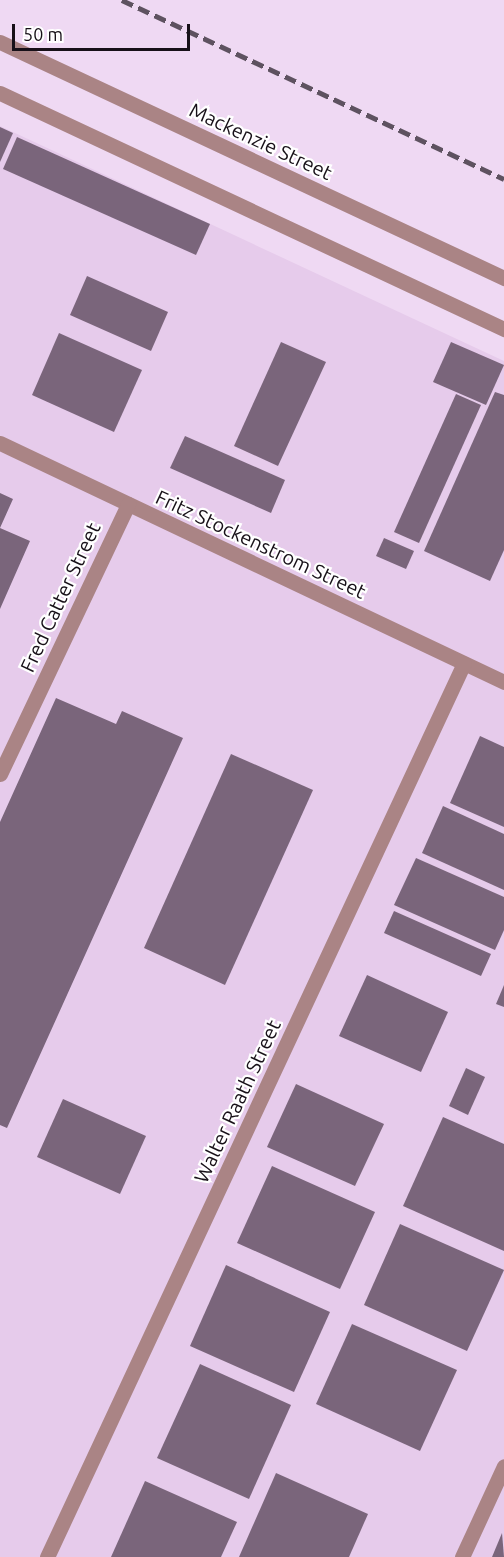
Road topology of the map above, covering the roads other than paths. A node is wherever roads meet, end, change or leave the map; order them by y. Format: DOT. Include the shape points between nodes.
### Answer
graph roads {
  1 [pos="0,42"];
  2 [pos="0,93"];
  3 [pos="504,278"];
  4 [pos="504,329"];
  5 [pos="0,443"];
  6 [pos="128,504"];
  7 [pos="464,663"];
  8 [pos="504,682"];
  9 [pos="0,774"];
  10 [pos="504,1466"];
  11 [pos="47,1557"];
  12 [pos="462,1557"];
  1 -- 3 [label="street, Mackenzie Street"];
  2 -- 4 [label="street"];
  5 -- 6 [label="street, Fritz Stockenstrom Street"];
  6 -- 7 [label="street, Fritz Stockenstrom Street"];
  6 -- 9 [label="street, Fred Catter Street"];
  7 -- 8 [label="street, Fritz Stockenstrom Street"];
  7 -- 11 [label="street, Walter Raath Street"];
  10 -- 12 [label="street"];
}
